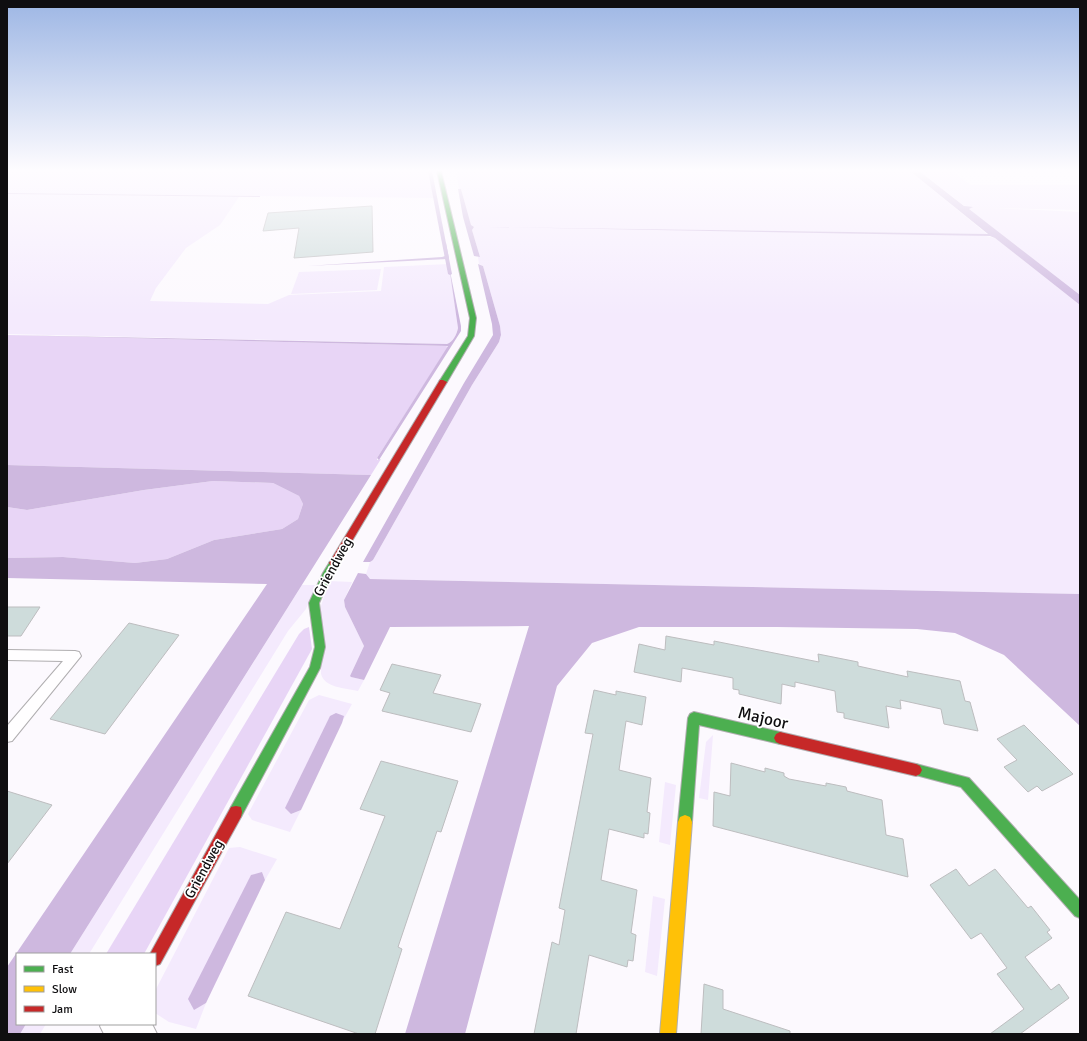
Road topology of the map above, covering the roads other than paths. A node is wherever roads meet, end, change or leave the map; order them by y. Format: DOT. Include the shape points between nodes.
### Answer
graph roads {
  1 [pos="450,220"];
  2 [pos="7,655"];
  3 [pos="7,736"];
  4 [pos="1080,911"];
  5 [pos="156,957"];
  6 [pos="668,1034"];
  1 -- 5 [label="street, Griendweg" via="472,318 471,336 326,576 314,603 320,647 315,668"];
  2 -- 3 [label="lane" via="75,656"];
  4 -- 6 [label="street, Majoor" via="965,782 694,718"];
}
